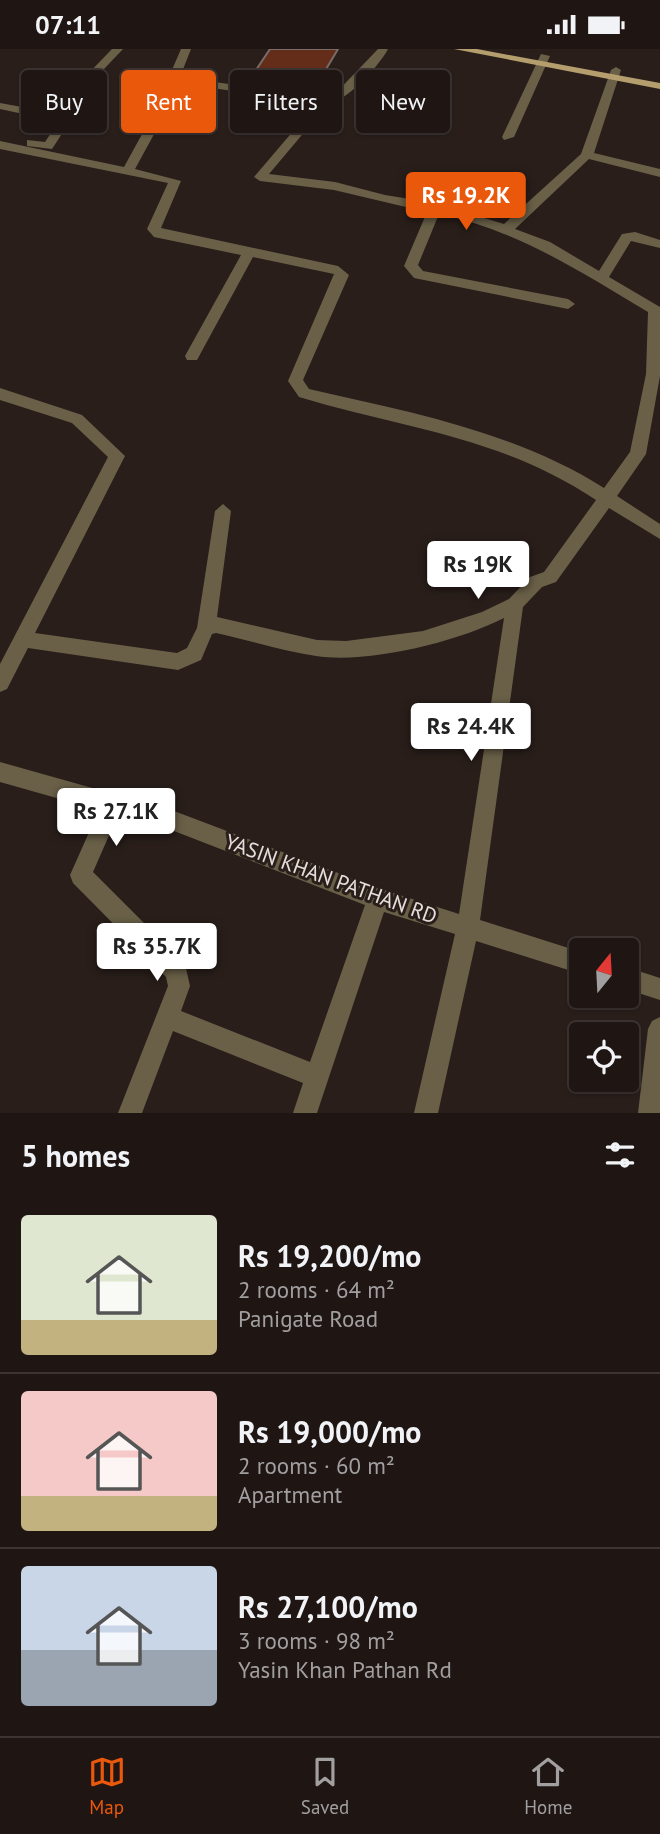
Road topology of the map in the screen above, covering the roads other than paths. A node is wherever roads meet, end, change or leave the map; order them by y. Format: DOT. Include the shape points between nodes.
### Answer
graph roads {
  1 [pos="118,49"];
  2 [pos="186,49"];
  3 [pos="383,49"];
  4 [pos="459,49"];
  5 [pos="508,49"];
  6 [pos="543,60"];
  7 [pos="98,70"];
  8 [pos="177,70"];
  9 [pos="614,73"];
  10 [pos="660,79"];
  11 [pos="660,86"];
  12 [pos="342,93"];
  13 [pos="0,106"];
  14 [pos="21,110"];
  15 [pos="56,133"];
  16 [pos="149,133"];
  17 [pos="298,133"];
  18 [pos="508,137"];
  19 [pos="0,138"];
  20 [pos="0,145"];
  21 [pos="587,155"];
  22 [pos="128,170"];
  23 [pos="660,173"];
  24 [pos="435,207"];
  25 [pos="506,230"];
  26 [pos="660,244"];
  27 [pos="248,252"];
  28 [pos="601,279"];
  29 [pos="568,304"];
  30 [pos="657,312"];
  31 [pos="192,356"];
  32 [pos="0,394"];
  33 [pos="652,422"];
  34 [pos="605,498"];
  35 [pos="223,511"];
  36 [pos="660,532"];
  37 [pos="515,604"];
  38 [pos="206,628"];
  39 [pos="13,646"];
  40 [pos="0,683"];
  41 [pos="0,772"];
  42 [pos="113,803"];
  43 [pos="378,899"];
  44 [pos="468,927"];
  45 [pos="569,959"];
  46 [pos="639,982"];
  47 [pos="660,989"];
  48 [pos="169,1018"];
  49 [pos="660,1029"];
  50 [pos="317,1077"];
  51 [pos="130,1113"];
  52 [pos="304,1113"];
  53 [pos="426,1113"];
  54 [pos="650,1113"];
  1 -- 7 [label="street"];
  2 -- 8 [label="street"];
  3 -- 12 [label="street"];
  4 -- 6 [label="main road"];
  5 -- 6 [label="main road"];
  6 -- 9 [label="main road"];
  6 -- 18 [label="street"];
  9 -- 10 [label="main road"];
  9 -- 11 [label="main road"];
  9 -- 21 [label="street"];
  13 -- 14 [label="street"];
  15 -- 19 [label="street" via="48,146"];
  16 -- 22 [label="street"];
  17 -- 24 [label="street" via="260,177 335,186"];
  20 -- 22 [label="street"];
  21 -- 23 [label="street"];
  21 -- 25 [label="street"];
  22 -- 27 [label="street" via="175,181 154,229 159,234"];
  24 -- 25 [label="street"];
  24 -- 29 [label="street" via="411,266 419,275"];
  25 -- 28 [label="street" via="545,246"];
  26 -- 28 [label="street" via="627,237"];
  27 -- 31 [label="street"];
  27 -- 34 [label="street" via="338,270 342,275 295,381 304,393 492,443 571,476"];
  28 -- 30 [label="street"];
  30 -- 33 [label="street"];
  32 -- 39 [label="street" via="77,419 117,456"];
  33 -- 34 [label="street" via="638,453"];
  34 -- 36 [label="street"];
  34 -- 37 [label="street" via="550,577 536,582"];
  35 -- 38 [label="street"];
  37 -- 38 [label="street" via="423,639 346,649 317,648 225,626"];
  37 -- 44 [label="street"];
  38 -- 39 [label="street" via="194,654 178,662"];
  39 -- 40 [label="street"];
  41 -- 42 [label="street, YASIN KHAN PATHAN RD"];
  42 -- 43 [label="street, YASIN KHAN PATHAN RD" via="174,821"];
  42 -- 48 [label="street" via="81,875 177,972 179,986"];
  43 -- 44 [label="street, YASIN KHAN PATHAN RD"];
  43 -- 50 [label="street"];
  44 -- 45 [label="street, YASIN KHAN PATHAN RD"];
  44 -- 53 [label="street"];
  46 -- 47 [label="street"];
  48 -- 50 [label="street"];
  48 -- 51 [label="street"];
  49 -- 54 [label="street"];
  50 -- 52 [label="street"];
}
